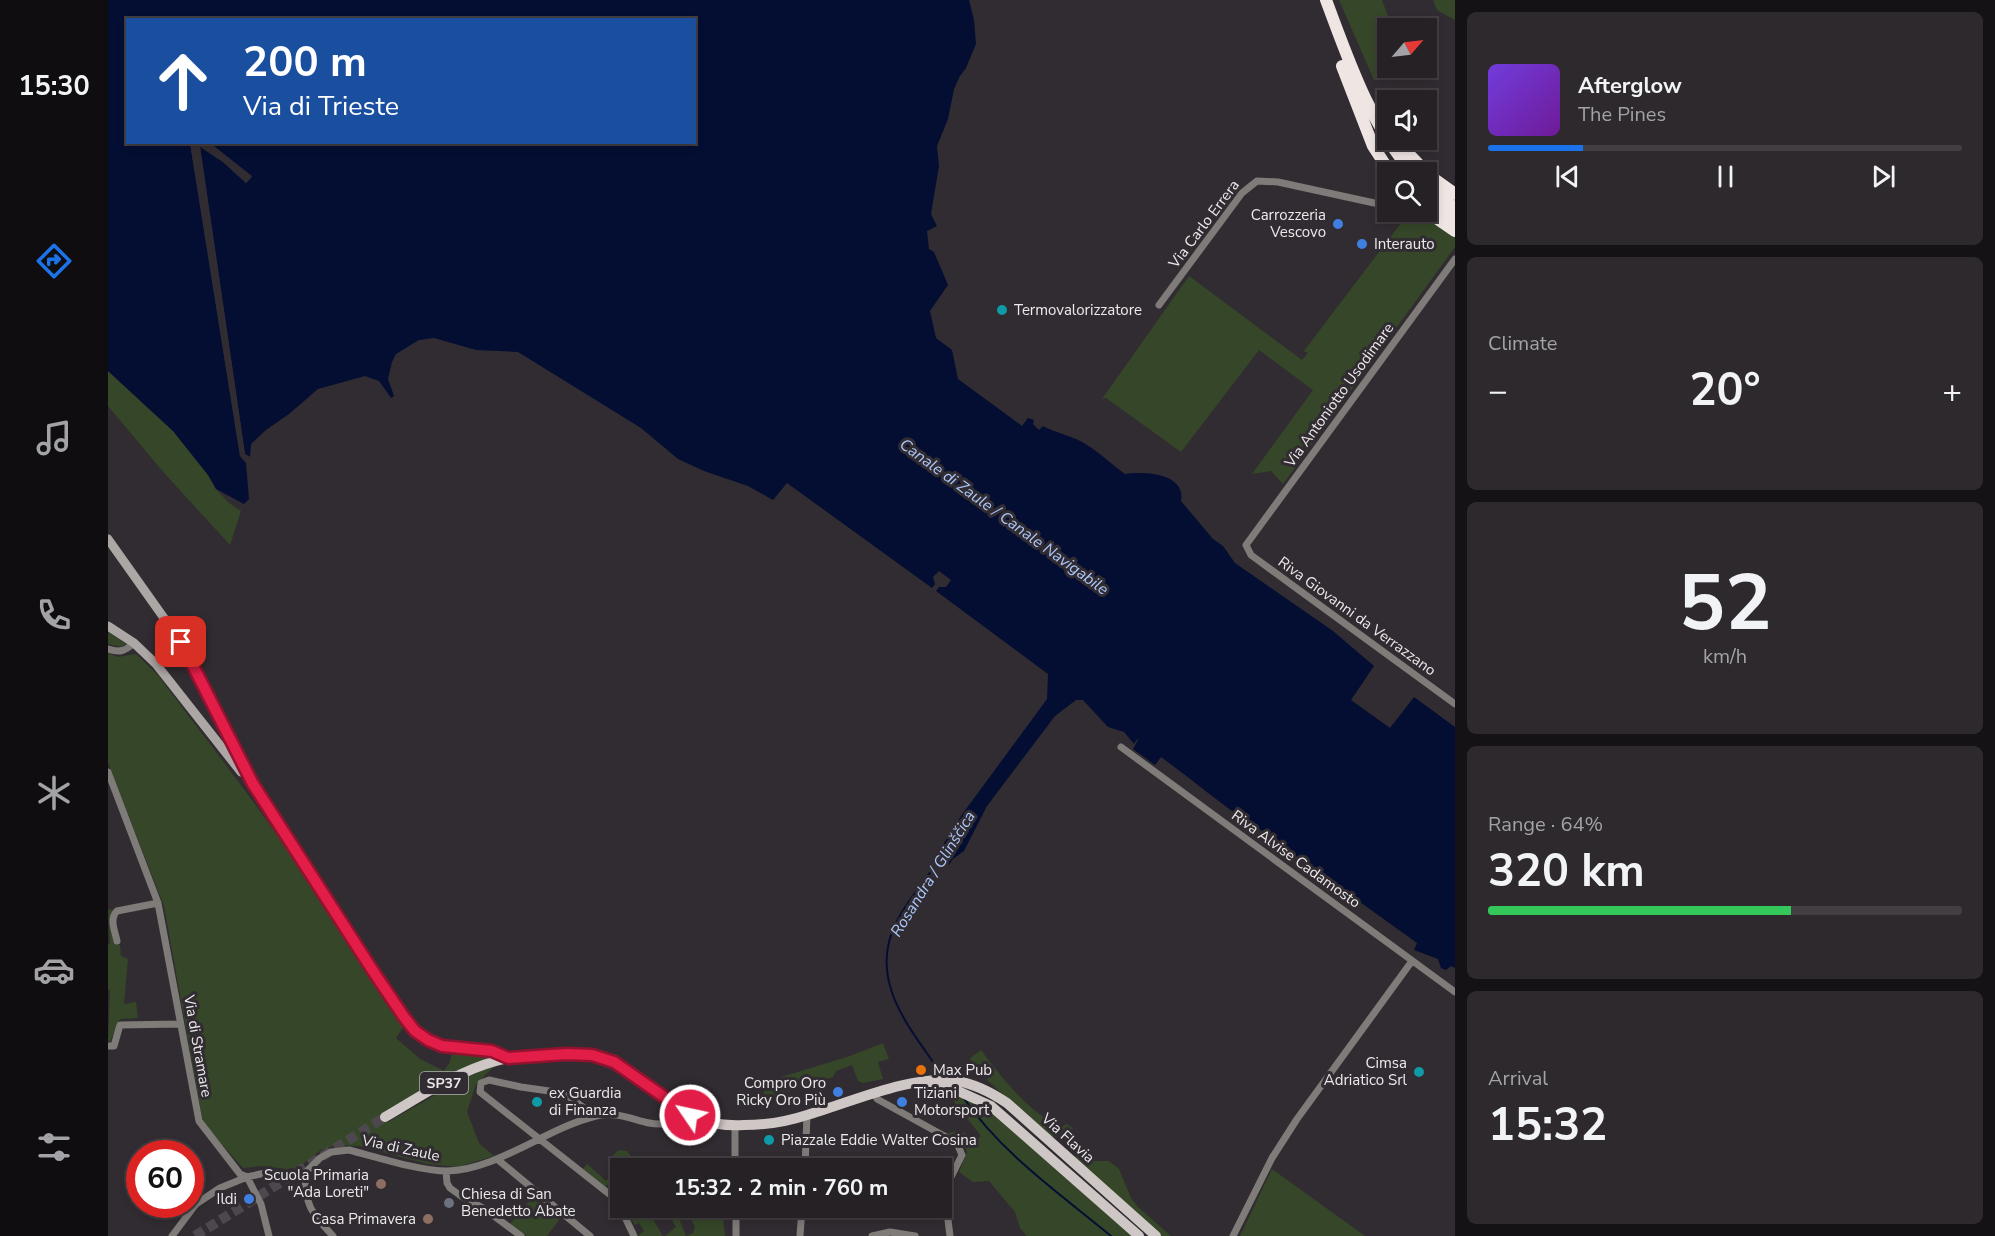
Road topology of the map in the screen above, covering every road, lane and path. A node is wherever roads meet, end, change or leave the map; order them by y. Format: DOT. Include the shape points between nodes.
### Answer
graph roads {
  1 [pos="1317,0"];
  2 [pos="1328,0"];
  3 [pos="1342,66"];
  4 [pos="1377,110"];
  5 [pos="1404,150"];
  6 [pos="1383,162"];
  7 [pos="1394,162"];
  8 [pos="1404,162"];
  9 [pos="1416,162"];
  10 [pos="1437,181"];
  11 [pos="1437,194"];
  12 [pos="1455,195"];
  13 [pos="1377,204"];
  14 [pos="1437,205"];
  15 [pos="1437,206"];
  16 [pos="1455,208"];
  17 [pos="1437,215"];
  18 [pos="1437,219"];
  19 [pos="1455,219"];
  20 [pos="1455,231"];
  21 [pos="1455,259"];
  22 [pos="1160,305"];
  23 [pos="108,539"];
  24 [pos="1246,547"];
  25 [pos="108,626"];
  26 [pos="134,643"];
  27 [pos="108,649"];
  28 [pos="1455,704"];
  29 [pos="1121,747"];
  30 [pos="108,772"];
  31 [pos="260,795"];
  32 [pos="158,903"];
  33 [pos="117,941"];
  34 [pos="1412,961"];
  35 [pos="1455,992"];
  36 [pos="180,1024"];
  37 [pos="108,1046"];
  38 [pos="508,1058"];
  39 [pos="904,1085"];
  40 [pos="874,1093"];
  41 [pos="679,1108"];
  42 [pos="807,1115"];
  43 [pos="595,1116"];
  44 [pos="386,1118"];
  45 [pos="702,1121"];
  46 [pos="661,1123"];
  47 [pos="735,1125"];
  48 [pos="539,1138"];
  49 [pos="735,1158"];
  50 [pos="805,1158"];
  51 [pos="497,1159"];
  52 [pos="446,1171"];
  53 [pos="305,1173"];
  54 [pos="247,1177"];
  55 [pos="736,1218"];
  56 [pos="801,1218"];
  57 [pos="172,1236"];
  58 [pos="269,1236"];
  59 [pos="333,1236"];
  60 [pos="521,1236"];
  61 [pos="590,1236"];
  62 [pos="634,1236"];
  63 [pos="736,1236"];
  64 [pos="800,1236"];
  65 [pos="872,1236"];
  66 [pos="915,1236"];
  67 [pos="950,1236"];
  68 [pos="1139,1236"];
  69 [pos="1155,1236"];
  70 [pos="1233,1236"];
  1 -- 3 [label="highway"];
  2 -- 4 [label="highway"];
  2 -- 8 [label="highway" via="1372,115"];
  3 -- 6 [label="highway" via="1373,146"];
  3 -- 7 [label="highway" via="1371,129"];
  5 -- 9 [label="highway"];
  10 -- 12 [label="highway"];
  11 -- 16 [label="highway, bridge"];
  13 -- 22 [label="street, Via Carlo Errera" via="1257,181 1242,193"];
  14 -- 16 [label="street"];
  15 -- 19 [label="highway, bridge"];
  17 -- 19 [label="street"];
  18 -- 20 [label="highway, bridge"];
  21 -- 24 [label="street, Via Antoniotto Usodimare"];
  23 -- 31 [label="street" via="189,656"];
  24 -- 28 [label="street, Riva Giovanni da Verrazzano" via="1251,555"];
  25 -- 26 [label="street"];
  26 -- 27 [label="street" via="123,651"];
  26 -- 31 [label="street" via="162,670"];
  29 -- 34 [label="street, Riva Alvise Cadamosto"];
  30 -- 32 [label="street, Via di Stramare"];
  31 -- 38 [label="street" via="415,1031 442,1046 492,1051"];
  32 -- 33 [label="street" via="117,911 112,922"];
  32 -- 36 [label="street, Via di Stramare"];
  34 -- 35 [label="street, Riva Alvise Cadamosto"];
  34 -- 70 [label="street" via="1297,1119 1272,1158"];
  36 -- 37 [label="street" via="120,1025 114,1046"];
  36 -- 54 [label="street, Via di Stramare" via="199,1121 240,1174"];
  38 -- 41 [label="main road, SP37" via="566,1054 604,1057"];
  38 -- 44 [label="main road, SP37" via="460,1074"];
  39 -- 40 [label="main road, SP37"];
  39 -- 68 [label="main road, Via Flavia / SP37" via="958,1091 998,1111"];
  39 -- 69 [label="main road, Via Flavia / SP37" via="950,1081 980,1088 1007,1103"];
  40 -- 42 [label="main road, SP37"];
  40 -- 67 [label="street" via="877,1099 960,1147 962,1155 945,1196"];
  41 -- 45 [label="main road, SP37"];
  41 -- 46 [label="street"];
  42 -- 47 [label="main road, SP37" via="780,1122"];
  42 -- 50 [label="street"];
  43 -- 46 [label="street, Via di Zaule" via="619,1115"];
  43 -- 48 [label="street, Via di Zaule"];
  43 -- 48 [label="street" via="556,1092 489,1080 481,1083 480,1092"];
  45 -- 46 [label="street, Via di Zaule"];
  45 -- 47 [label="main road, SP37"];
  47 -- 49 [label="street"];
  48 -- 51 [label="street, Via di Zaule"];
  48 -- 62 [label="street" via="613,1197"];
  51 -- 52 [label="street, Via di Zaule"];
  51 -- 61 [label="street"];
  52 -- 53 [label="street, Via di Zaule" via="339,1150 320,1158"];
  52 -- 60 [label="street" via="450,1188"];
  53 -- 54 [label="street"];
  53 -- 59 [label="street" via="308,1205"];
  54 -- 57 [label="street" via="214,1191 196,1204"];
  54 -- 58 [label="street, Via di Stramare" via="261,1204"];
  55 -- 63 [label="street"];
  56 -- 64 [label="street"];
  65 -- 66 [label="street" via="890,1232"];
}
